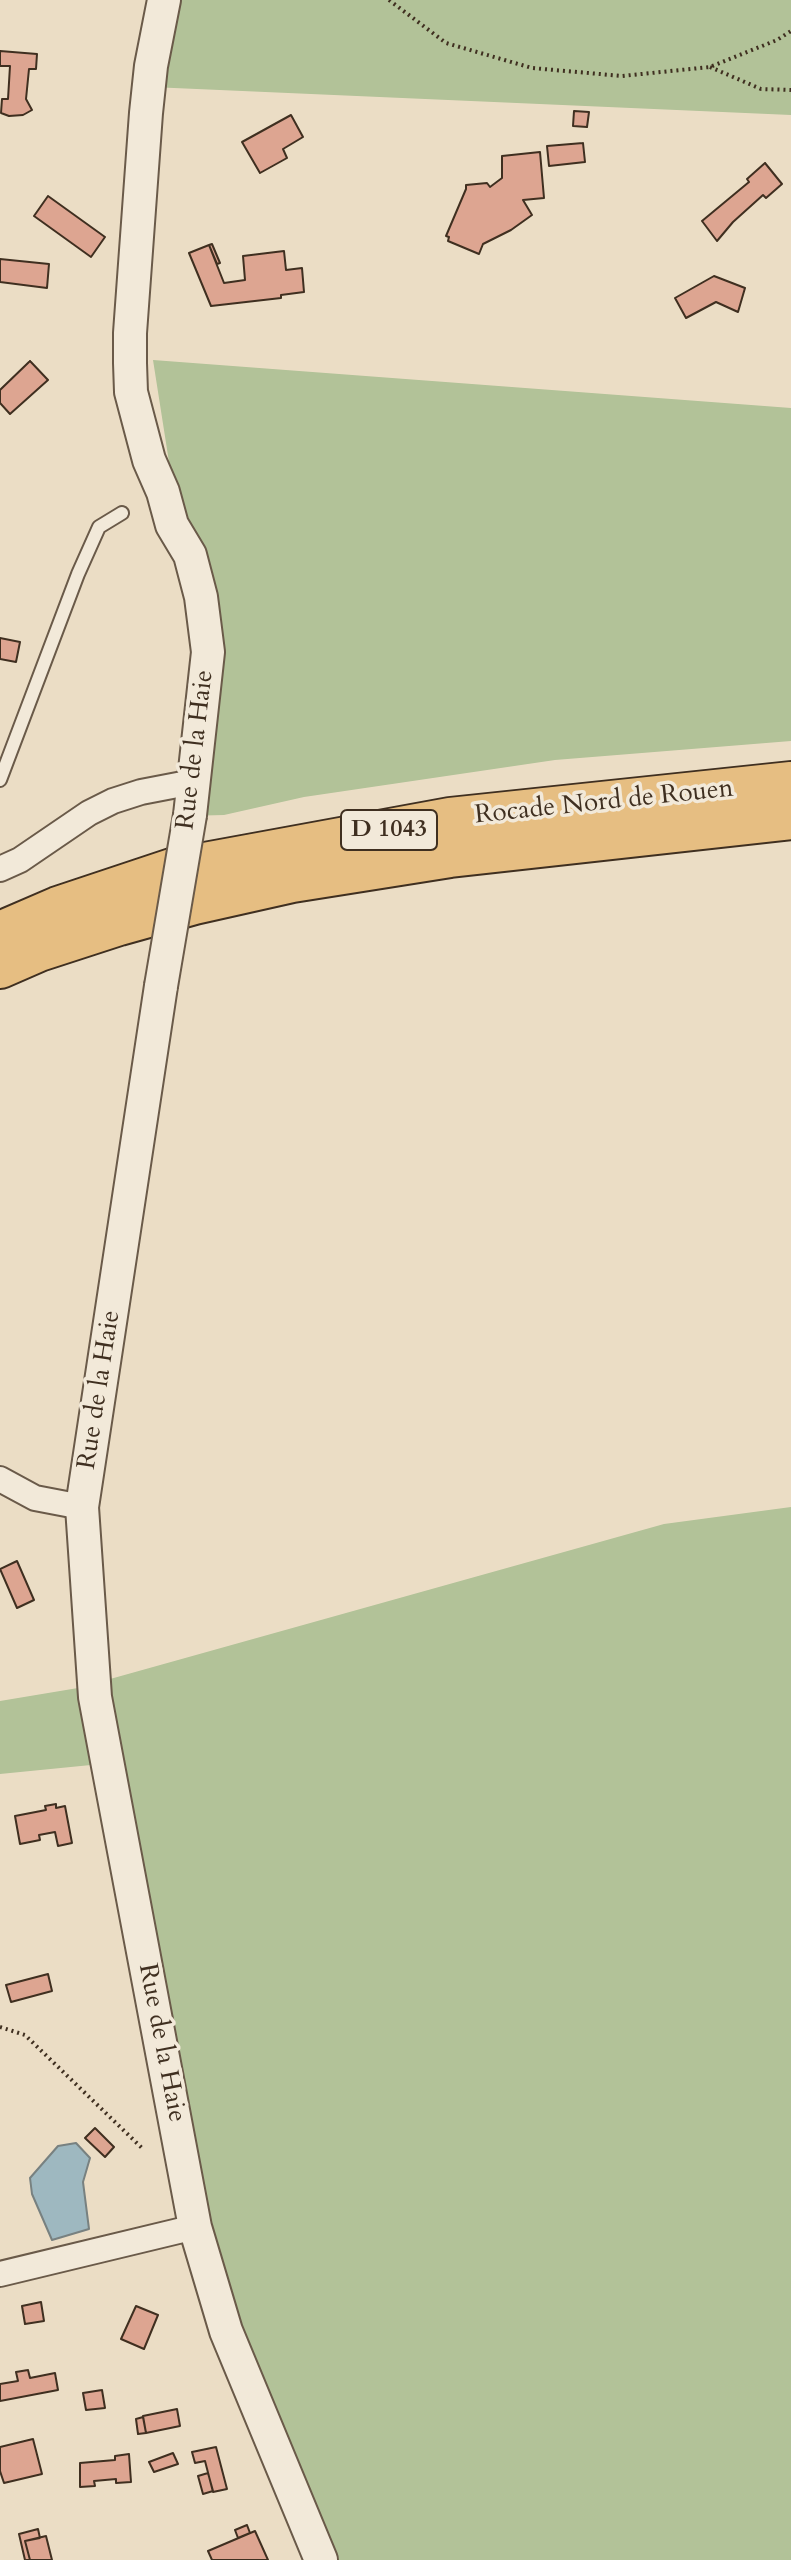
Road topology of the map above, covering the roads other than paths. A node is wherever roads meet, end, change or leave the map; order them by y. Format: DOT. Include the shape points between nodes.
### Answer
graph roads {
  1 [pos="164,0"];
  2 [pos="122,513"];
  3 [pos="0,780"];
  4 [pos="193,782"];
  5 [pos="791,783"];
  6 [pos="791,818"];
  7 [pos="0,869"];
  8 [pos="0,933"];
  9 [pos="0,967"];
  10 [pos="0,1479"];
  11 [pos="82,1507"];
  12 [pos="195,2227"];
  13 [pos="0,2274"];
  14 [pos="321,2560"];
  1 -- 4 [label="street, Rue de la Haie" via="146,113 130,333 131,392 149,460 172,525 190,555 201,597 208,652"];
  2 -- 3 [label="lane" via="99,527"];
  4 -- 7 [label="street" via="113,801"];
  4 -- 11 [label="street, Rue de la Haie, bridge"];
  5 -- 8 [label="highway, Rocade Nord de Rouen / D 1043" via="450,819 172,870"];
  6 -- 9 [label="highway, Rocade Nord de Rouen / D 1043" via="450,856 292,881 149,915"];
  10 -- 11 [label="street, Rue de la Haie" via="35,1498"];
  11 -- 12 [label="street, Rue de la Haie" via="95,1697"];
  12 -- 13 [label="street"];
  12 -- 14 [label="street, Rue de la Haie" via="226,2331"];
}
